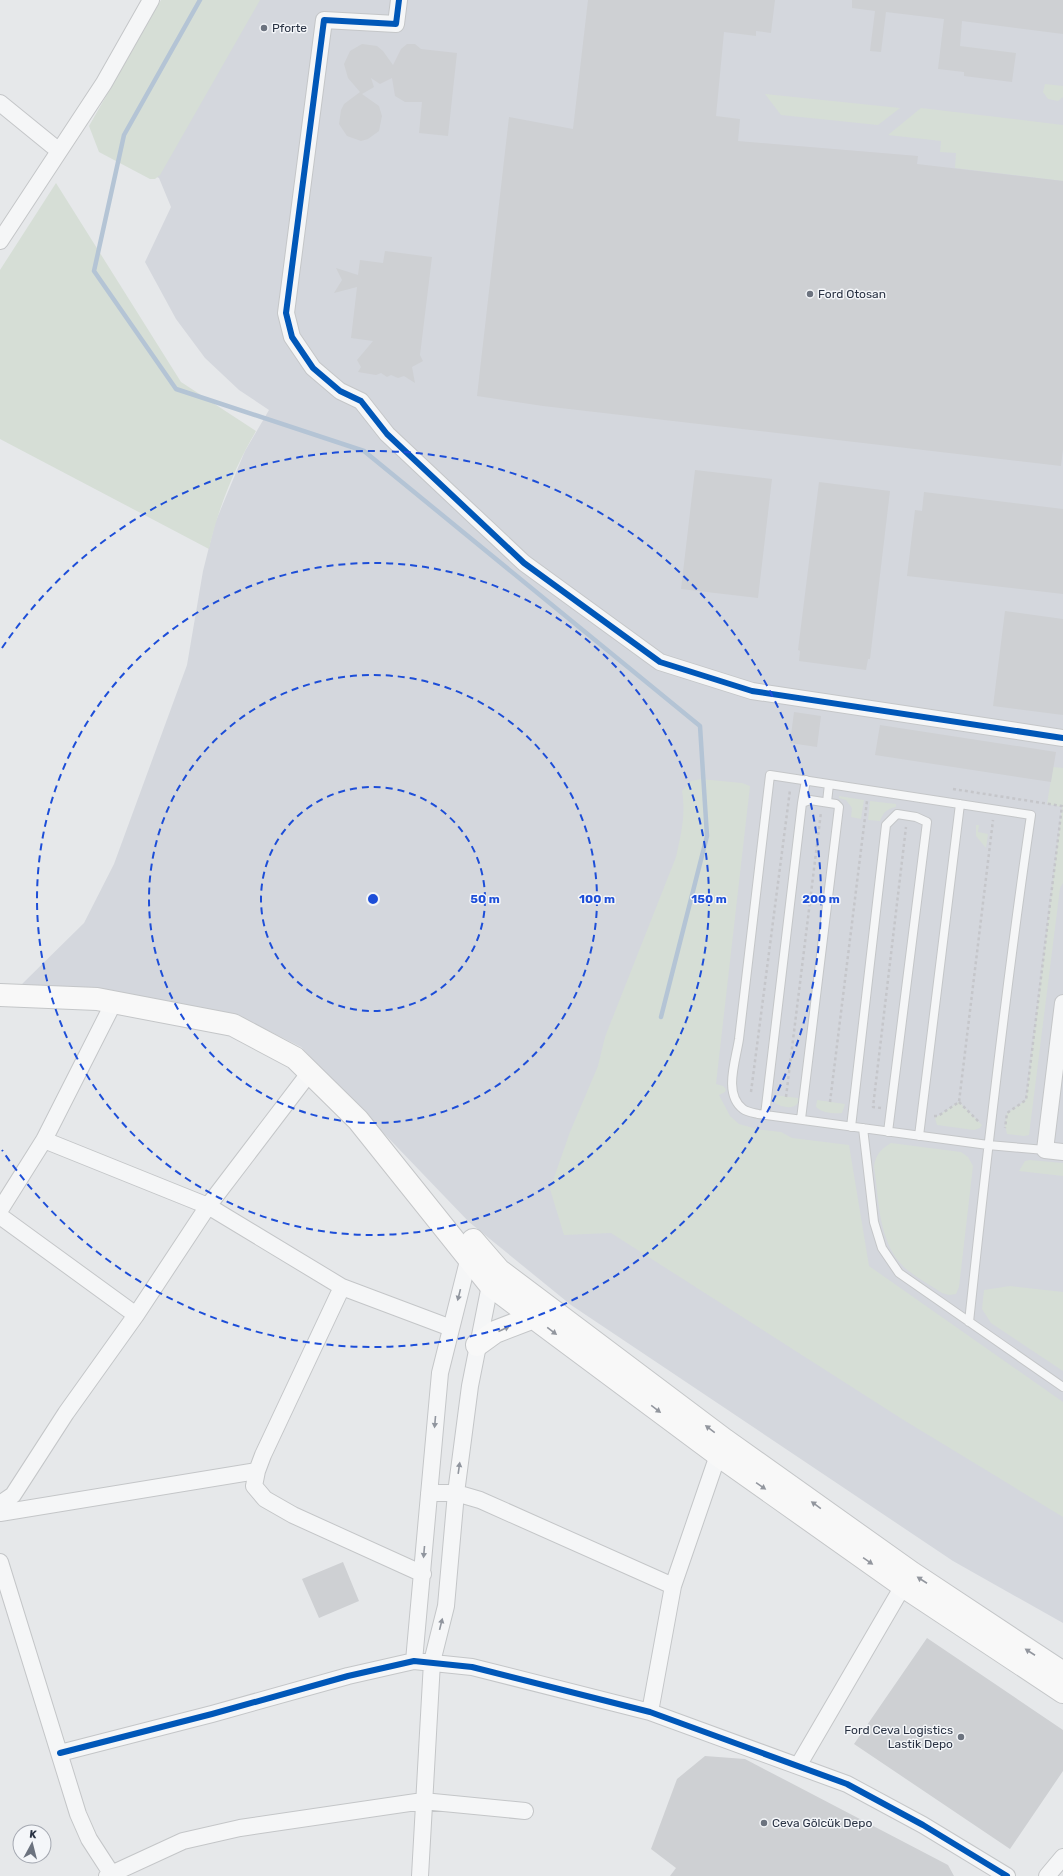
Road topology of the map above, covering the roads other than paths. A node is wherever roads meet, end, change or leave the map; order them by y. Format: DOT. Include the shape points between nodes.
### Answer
graph roads {
  1 [pos="151,0"];
  2 [pos="399,0"];
  3 [pos="0,103"];
  4 [pos="59,151"];
  5 [pos="6,220"];
  6 [pos="0,241"];
  7 [pos="1063,738"];
  8 [pos="806,780"];
  9 [pos="829,784"];
  10 [pos="825,802"];
  11 [pos="802,803"];
  12 [pos="960,804"];
  13 [pos="0,985"];
  14 [pos="0,995"];
  15 [pos="114,1002"];
  16 [pos="1063,1003"];
  17 [pos="310,1072"];
  18 [pos="765,1115"];
  19 [pos="802,1119"];
  20 [pos="851,1127"];
  21 [pos="863,1128"];
  22 [pos="888,1132"];
  23 [pos="919,1136"];
  24 [pos="44,1140"];
  25 [pos="988,1145"];
  26 [pos="1045,1150"];
  27 [pos="1063,1152"];
  28 [pos="208,1206"];
  29 [pos="0,1210"];
  30 [pos="0,1216"];
  31 [pos="468,1257"];
  32 [pos="490,1285"];
  33 [pos="342,1287"];
  34 [pos="136,1315"];
  35 [pos="534,1317"];
  36 [pos="969,1322"];
  37 [pos="452,1328"];
  38 [pos="477,1345"];
  39 [pos="1063,1387"];
  40 [pos="718,1455"];
  41 [pos="257,1471"];
  42 [pos="430,1492"];
  43 [pos="456,1493"];
  44 [pos="0,1504"];
  45 [pos="0,1513"];
  46 [pos="0,1562"];
  47 [pos="423,1574"];
  48 [pos="673,1586"];
  49 [pos="903,1586"];
  50 [pos="414,1661"];
  51 [pos="432,1662"];
  52 [pos="1063,1673"];
  53 [pos="1063,1692"];
  54 [pos="650,1712"];
  55 [pos="60,1753"];
  56 [pos="798,1766"];
  57 [pos="423,1800"];
  58 [pos="525,1811"];
  59 [pos="1063,1857"];
  60 [pos="110,1875"];
  61 [pos="420,1876"];
  62 [pos="1007,1876"];
  63 [pos="1047,1876"];
  1 -- 4 [label="street" via="104,83"];
  2 -- 7 [label="street" via="396,24 324,20 286,313 292,338 313,368 340,391 361,401 387,434 524,563 660,662 752,691"];
  3 -- 4 [label="street"];
  4 -- 5 [label="street"];
  5 -- 6 [label="street"];
  8 -- 9 [label="lane"];
  8 -- 11 [label="lane"];
  8 -- 18 [label="lane" via="770,775 733,1078 735,1101 744,1110"];
  9 -- 10 [label="lane"];
  9 -- 12 [label="lane"];
  10 -- 11 [label="lane" via="810,800"];
  10 -- 19 [label="lane" via="839,807"];
  11 -- 18 [label="lane"];
  12 -- 23 [label="lane"];
  12 -- 25 [label="lane" via="1031,815"];
  52 -- 13 [label="main road, one-way" via="912,1573 758,1463 499,1270 365,1113 301,1047 237,1015 97,988"];
  14 -- 15 [label="main road"];
  15 -- 17 [label="main road" via="233,1025 295,1058"];
  15 -- 24 [label="street"];
  16 -- 26 [label="street"];
  17 -- 28 [label="street"];
  17 -- 31 [label="main road" via="358,1120"];
  18 -- 19 [label="lane"];
  19 -- 20 [label="lane"];
  20 -- 21 [label="lane"];
  20 -- 22 [label="lane" via="886,825 897,814 907,815 927,822"];
  21 -- 22 [label="lane"];
  21 -- 36 [label="lane" via="874,1222 882,1248 899,1273"];
  22 -- 23 [label="lane"];
  23 -- 25 [label="lane"];
  24 -- 28 [label="street"];
  24 -- 29 [label="street"];
  25 -- 26 [label="lane"];
  25 -- 36 [label="lane"];
  26 -- 27 [label="street"];
  28 -- 33 [label="street"];
  28 -- 34 [label="street"];
  30 -- 34 [label="street"];
  31 -- 32 [label="main road"];
  31 -- 37 [label="street, one-way"];
  32 -- 35 [label="main road"];
  32 -- 38 [label="street"];
  33 -- 37 [label="street"];
  33 -- 41 [label="street"];
  34 -- 44 [label="street" via="66,1413 13,1495"];
  38 -- 35 [label="main road, one-way" via="496,1332"];
  35 -- 40 [label="main road, one-way"];
  36 -- 39 [label="lane"];
  37 -- 42 [label="street, one-way" via="440,1373"];
  43 -- 38 [label="street, one-way"];
  40 -- 48 [label="street"];
  40 -- 49 [label="main road, one-way"];
  41 -- 45 [label="street"];
  41 -- 47 [label="street" via="254,1486 265,1499 293,1515"];
  42 -- 43 [label="street"];
  42 -- 47 [label="street, one-way"];
  43 -- 48 [label="street" via="513,1514"];
  51 -- 43 [label="street, one-way" via="446,1606"];
  46 -- 55 [label="street"];
  47 -- 50 [label="street"];
  48 -- 54 [label="street"];
  49 -- 53 [label="main road"];
  49 -- 56 [label="street"];
  50 -- 51 [label="street"];
  50 -- 55 [label="street" via="348,1676"];
  51 -- 54 [label="street" via="472,1667"];
  51 -- 57 [label="street"];
  54 -- 56 [label="street"];
  55 -- 60 [label="street" via="78,1814"];
  56 -- 62 [label="street" via="847,1784 923,1825"];
  57 -- 58 [label="street"];
  57 -- 60 [label="street" via="240,1828 183,1842"];
  57 -- 61 [label="street"];
  59 -- 63 [label="street"];
}
